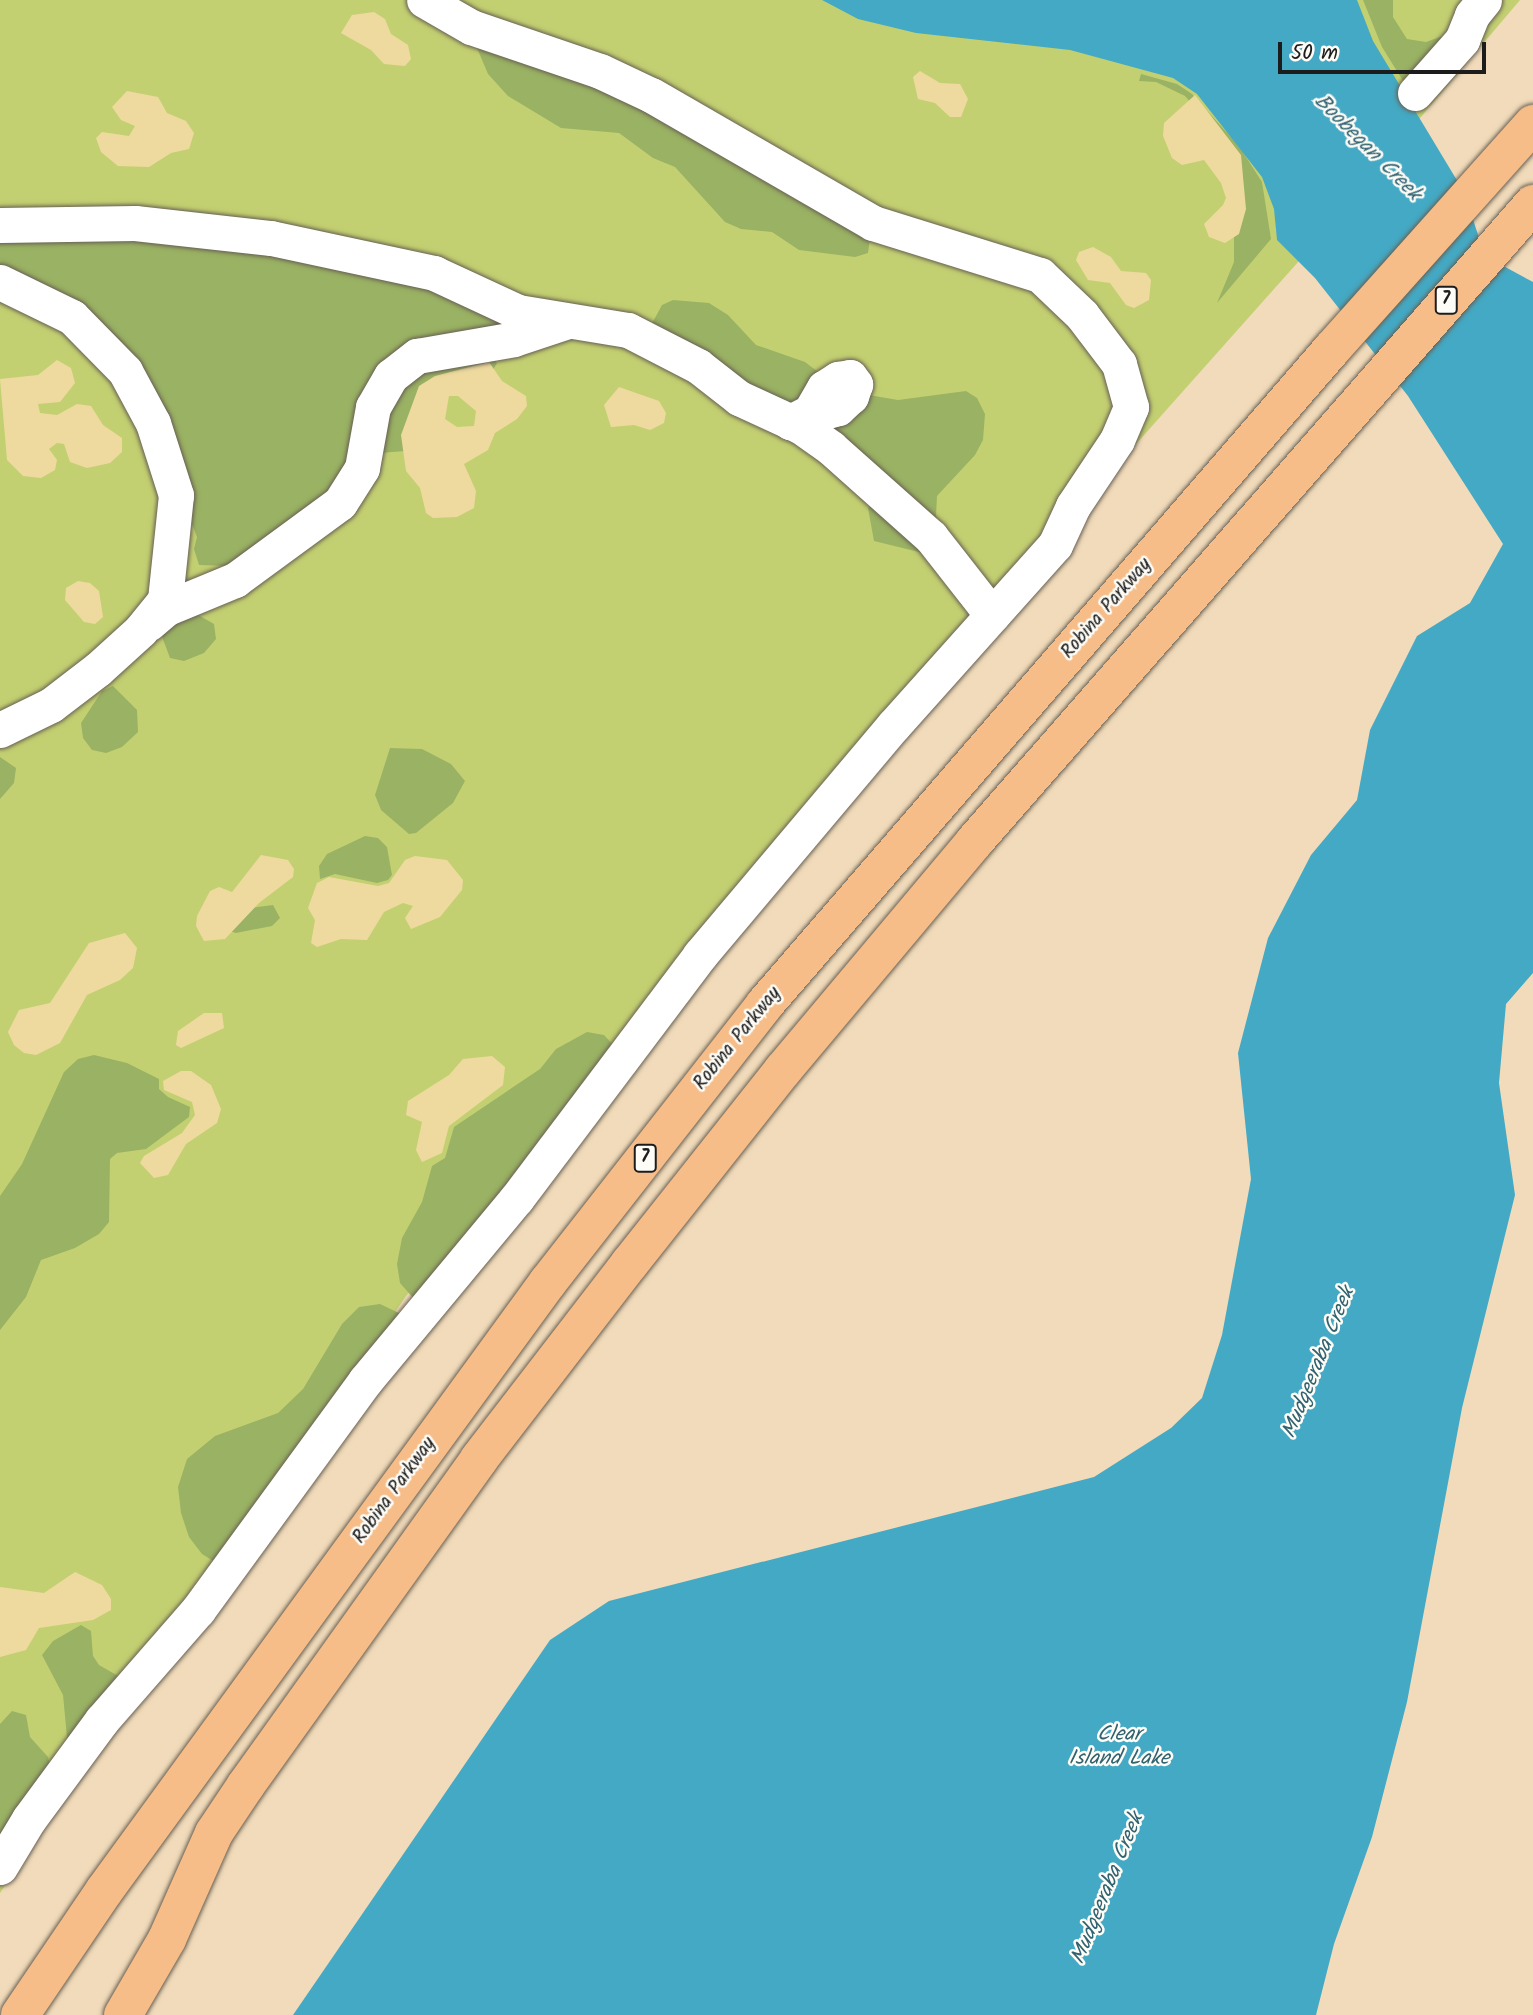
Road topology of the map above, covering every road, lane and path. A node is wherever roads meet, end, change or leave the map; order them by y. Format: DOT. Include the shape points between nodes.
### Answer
graph roads {
  1 [pos="424,0"];
  2 [pos="1476,5"];
  3 [pos="1415,93"];
  4 [pos="1533,124"];
  5 [pos="1532,205"];
  6 [pos="0,225"];
  7 [pos="0,282"];
  8 [pos="520,323"];
  9 [pos="181,585"];
  10 [pos="992,615"];
  11 [pos="5,725"];
  12 [pos="0,1867"];
  13 [pos="20,2015"];
  14 [pos="123,2015"];
  1 -- 10 [label="lane" via="471,27 589,67 651,94 873,223 1040,275 1075,306 1119,364 1131,407 1117,440 1073,506 1055,545"];
  2 -- 3 [label="lane" via="1462,40"];
  4 -- 13 [label="main road, Robina Parkway / 7" via="765,1004 548,1282 104,1891"];
  5 -- 14 [label="main road, 7" via="1363,393 783,1070 487,1448 359,1622 214,1833 160,1951"];
  6 -- 8 [label="lane" via="135,223 271,238 435,273"];
  7 -- 9 [label="lane" via="72,317 125,371 153,423 176,495"];
  8 -- 9 [label="lane" via="418,356 391,376 373,407 362,468 340,503 235,580"];
  8 -- 10 [label="lane" via="566,321 628,330 698,366 739,398 790,422 831,448 931,537"];
  9 -- 11 [label="lane" via="139,632 60,698"];
  10 -- 12 [label="lane" via="700,956 517,1198 365,1381 198,1610 102,1720 29,1819"];
}
